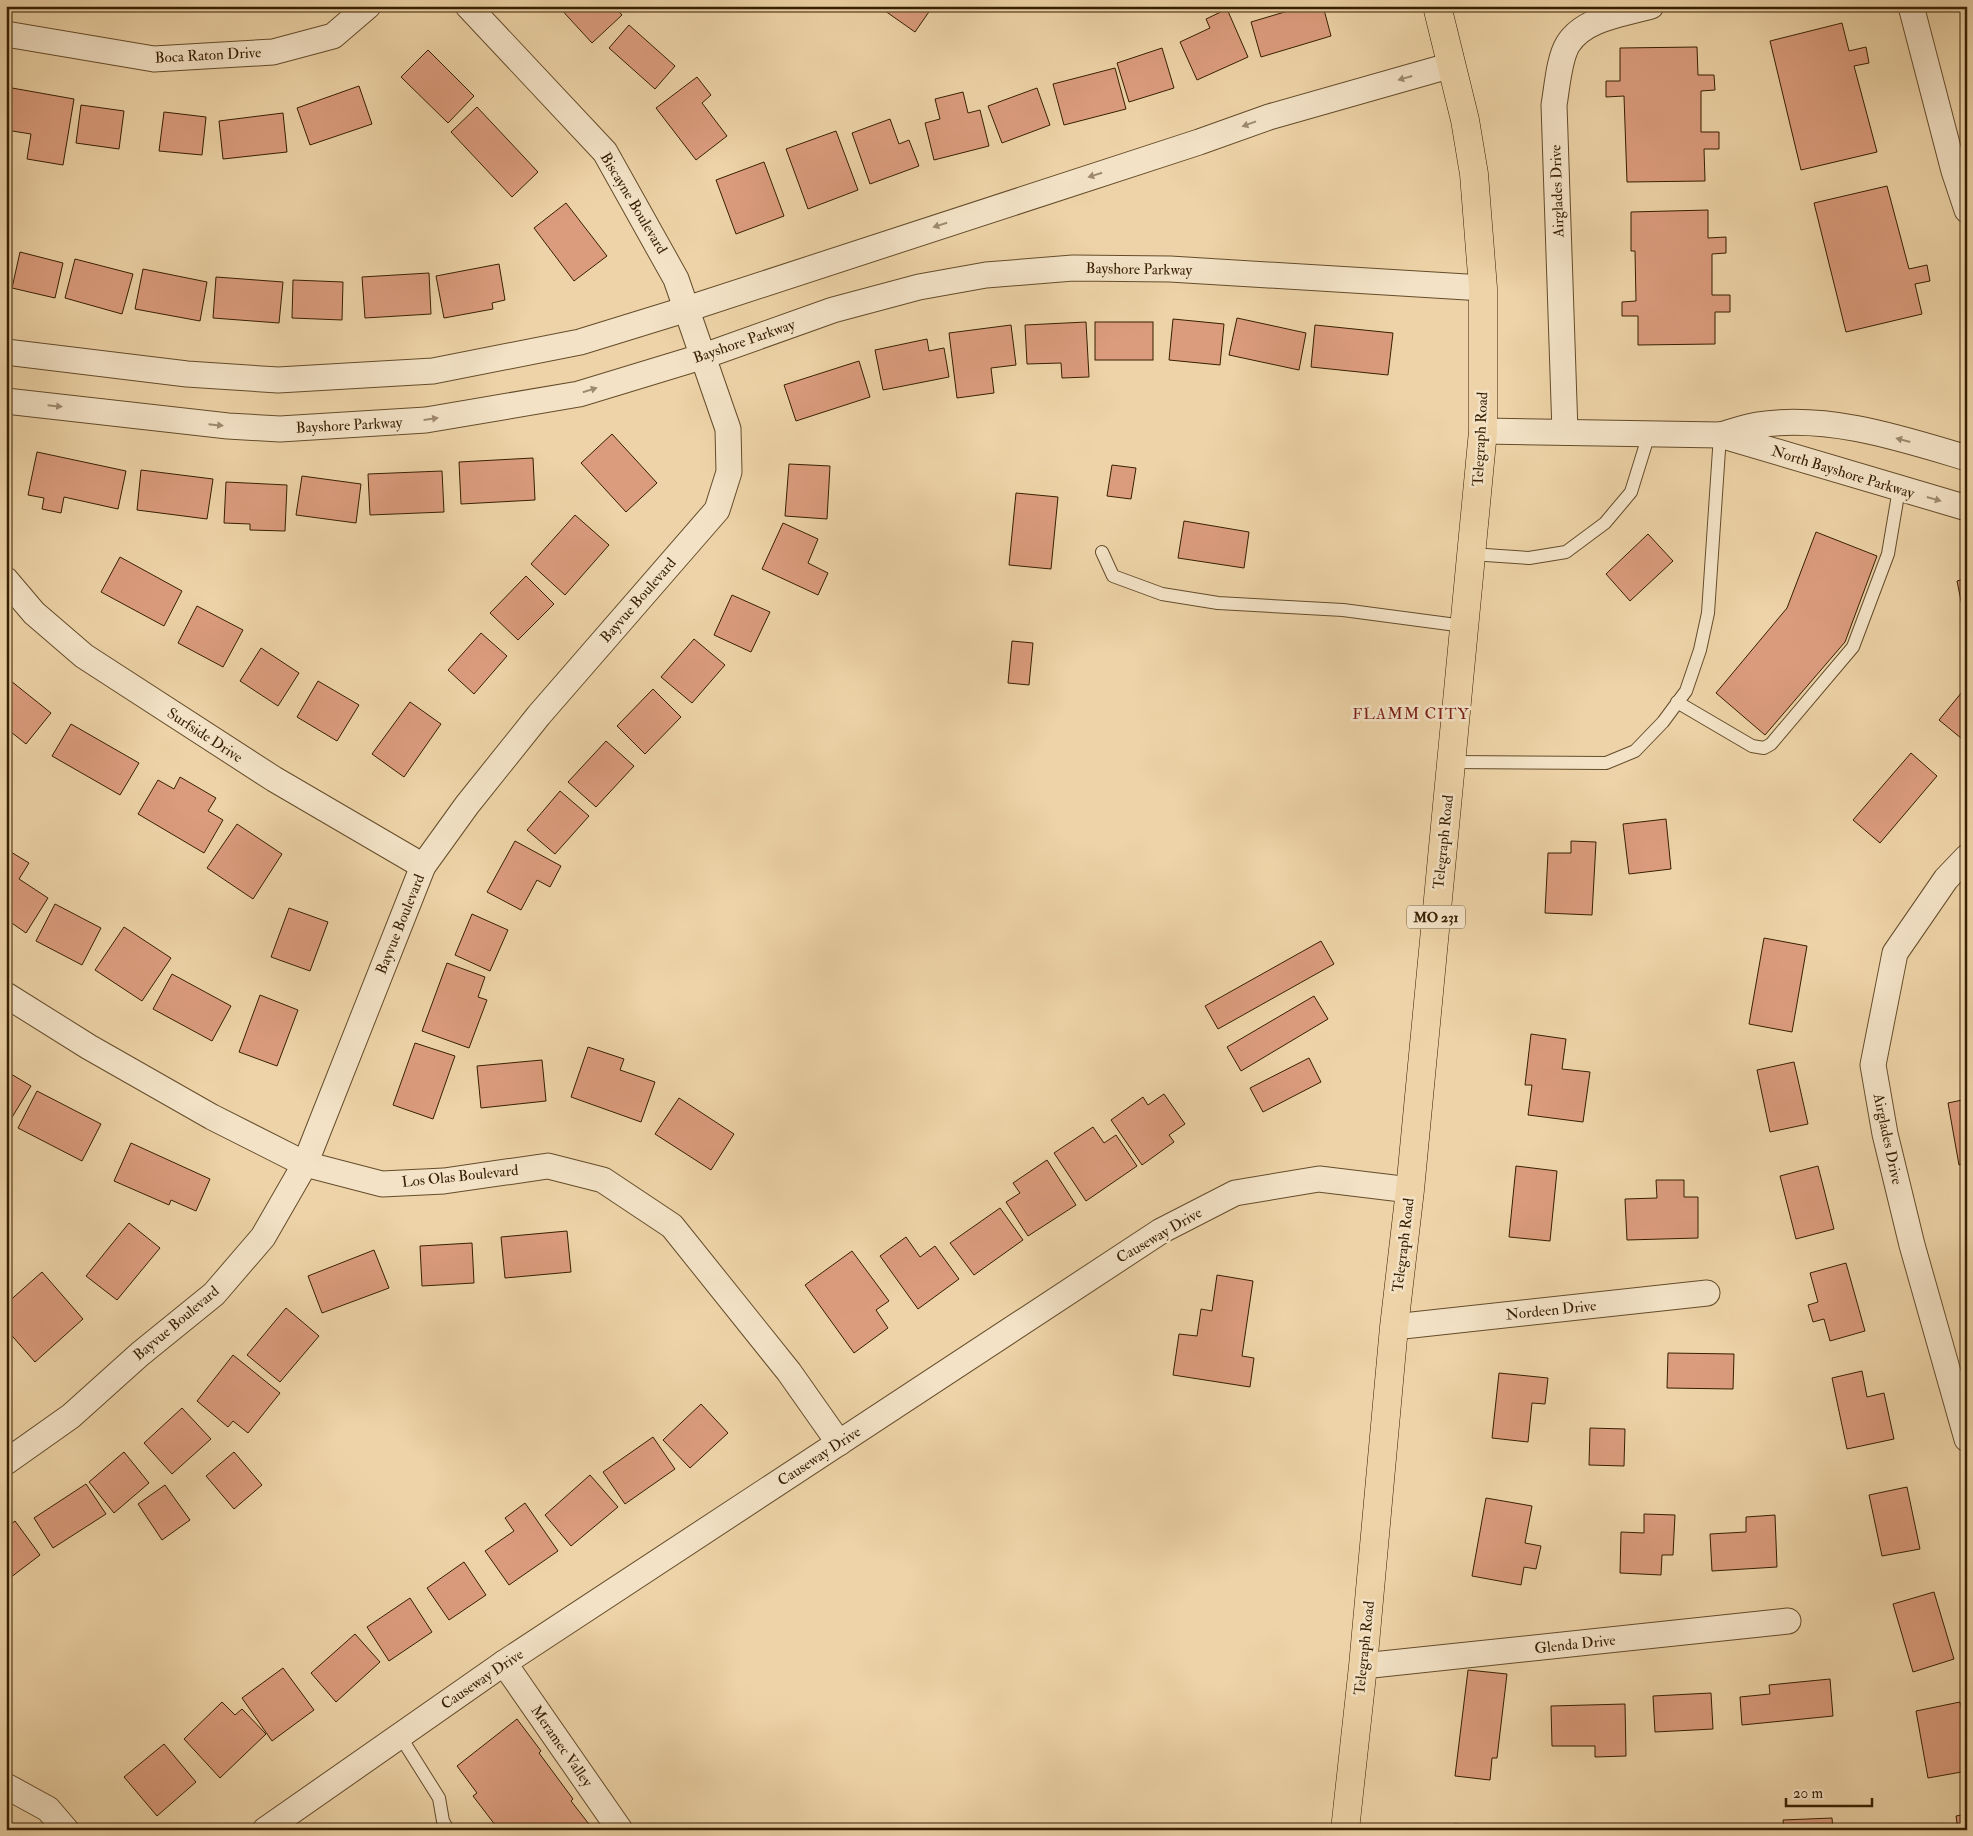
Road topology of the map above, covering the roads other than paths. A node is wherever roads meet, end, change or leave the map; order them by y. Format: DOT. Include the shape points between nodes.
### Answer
graph roads {
  1 [pos="368,6"];
  2 [pos="468,6"];
  3 [pos="1437,6"];
  4 [pos="1651,6"];
  5 [pos="1911,6"];
  6 [pos="6,34"];
  7 [pos="1452,65"];
  8 [pos="1961,170"];
  9 [pos="1967,210"];
  10 [pos="1483,288"];
  11 [pos="687,309"];
  12 [pos="6,352"];
  13 [pos="704,356"];
  14 [pos="6,401"];
  15 [pos="1482,431"];
  16 [pos="1565,432"];
  17 [pos="1649,434"];
  18 [pos="1720,435"];
  19 [pos="1967,458"];
  20 [pos="1899,489"];
  21 [pos="1967,508"];
  22 [pos="1102,552"];
  23 [pos="1471,554"];
  24 [pos="6,580"];
  25 [pos="1464,626"];
  26 [pos="1677,702"];
  27 [pos="1451,762"];
  28 [pos="1967,857"];
  29 [pos="423,866"];
  30 [pos="6,995"];
  31 [pos="305,1164"];
  32 [pos="1410,1190"];
  33 [pos="1707,1293"];
  34 [pos="1394,1327"];
  35 [pos="1967,1439"];
  36 [pos="839,1443"];
  37 [pos="6,1462"];
  38 [pos="1788,1621"];
  39 [pos="504,1663"];
  40 [pos="1363,1666"];
  41 [pos="400,1736"];
  42 [pos="6,1786"];
  43 [pos="66,1830"];
  44 [pos="265,1830"];
  45 [pos="448,1830"];
  46 [pos="620,1830"];
  47 [pos="1345,1830"];
  1 -- 6 [label="street, Boca Raton Drive" via="333,36 273,52 154,59"];
  2 -- 11 [label="street, Biscayne Boulevard" via="605,152 663,252"];
  3 -- 7 [label="main road, Telegraph Road / MO 231"];
  4 -- 16 [label="street, Airglades Drive" via="1590,24 1568,44 1559,73 1554,105"];
  5 -- 8 [label="street"];
  7 -- 10 [label="main road, Telegraph Road / MO 231" via="1474,174"];
  7 -- 11 [label="street, one-way" via="1269,117"];
  8 -- 9 [label="street"];
  10 -- 13 [label="street, Bayshore Parkway" via="1170,269 1073,268 986,275 919,287 833,310"];
  10 -- 15 [label="main road, Telegraph Road / MO 231"];
  11 -- 12 [label="street" via="580,342 508,357 433,371 353,377 278,380 187,374"];
  11 -- 13 [label="street, Biscayne Boulevard"];
  14 -- 13 [label="street, Bayshore Parkway, one-way" via="263,428 426,420 579,394"];
  13 -- 29 [label="street, Bayvue Boulevard" via="728,429 729,472 717,510 539,715"];
  15 -- 16 [label="street, North Bayshore Parkway"];
  15 -- 23 [label="main road, Telegraph Road / MO 231"];
  16 -- 17 [label="street, North Bayshore Parkway"];
  17 -- 18 [label="street, North Bayshore Parkway"];
  17 -- 23 [label="lane" via="1631,492 1605,524 1566,552 1529,558"];
  19 -- 18 [label="street, North Bayshore Parkway, one-way" via="1854,427 1797,422 1756,425"];
  18 -- 20 [label="street, North Bayshore Parkway"];
  18 -- 26 [label="lane" via="1708,613 1686,691"];
  20 -- 21 [label="street, North Bayshore Parkway, one-way"];
  20 -- 26 [label="lane" via="1888,554 1853,647 1771,744 1764,748 1752,746"];
  22 -- 25 [label="lane" via="1113,576 1162,594 1218,603 1343,610"];
  23 -- 25 [label="main road, Telegraph Road / MO 231"];
  24 -- 29 [label="street, Surfside Drive" via="34,613 84,656 274,779"];
  25 -- 27 [label="main road, Telegraph Road / MO 231"];
  26 -- 27 [label="lane" via="1635,751 1606,763"];
  27 -- 32 [label="main road, Telegraph Road / MO 231"];
  28 -- 35 [label="street, Airglades Drive" via="1946,879 1895,953 1873,1065 1884,1134"];
  29 -- 31 [label="street, Bayvue Boulevard"];
  30 -- 31 [label="street, Los Olas Boulevard" via="171,1094"];
  31 -- 36 [label="street, Los Olas Boulevard" via="382,1184 444,1181 548,1166 603,1180 672,1226 789,1372"];
  31 -- 37 [label="street, Bayvue Boulevard" via="263,1237 214,1294 71,1416"];
  32 -- 34 [label="main road, Telegraph Road / MO 231"];
  32 -- 36 [label="street, Causeway Drive" via="1320,1179 1235,1193 1161,1231"];
  33 -- 34 [label="street, Nordeen Drive"];
  34 -- 40 [label="main road, Telegraph Road / MO 231"];
  36 -- 39 [label="street, Causeway Drive"];
  38 -- 40 [label="street, Glenda Drive"];
  39 -- 41 [label="street, Causeway Drive"];
  39 -- 46 [label="street, Meramec Valley"];
  40 -- 47 [label="main road, Telegraph Road / MO 231"];
  41 -- 44 [label="street, Causeway Drive"];
  41 -- 45 [label="lane" via="440,1798 443,1821"];
  42 -- 43 [label="street" via="48,1809"];
}
